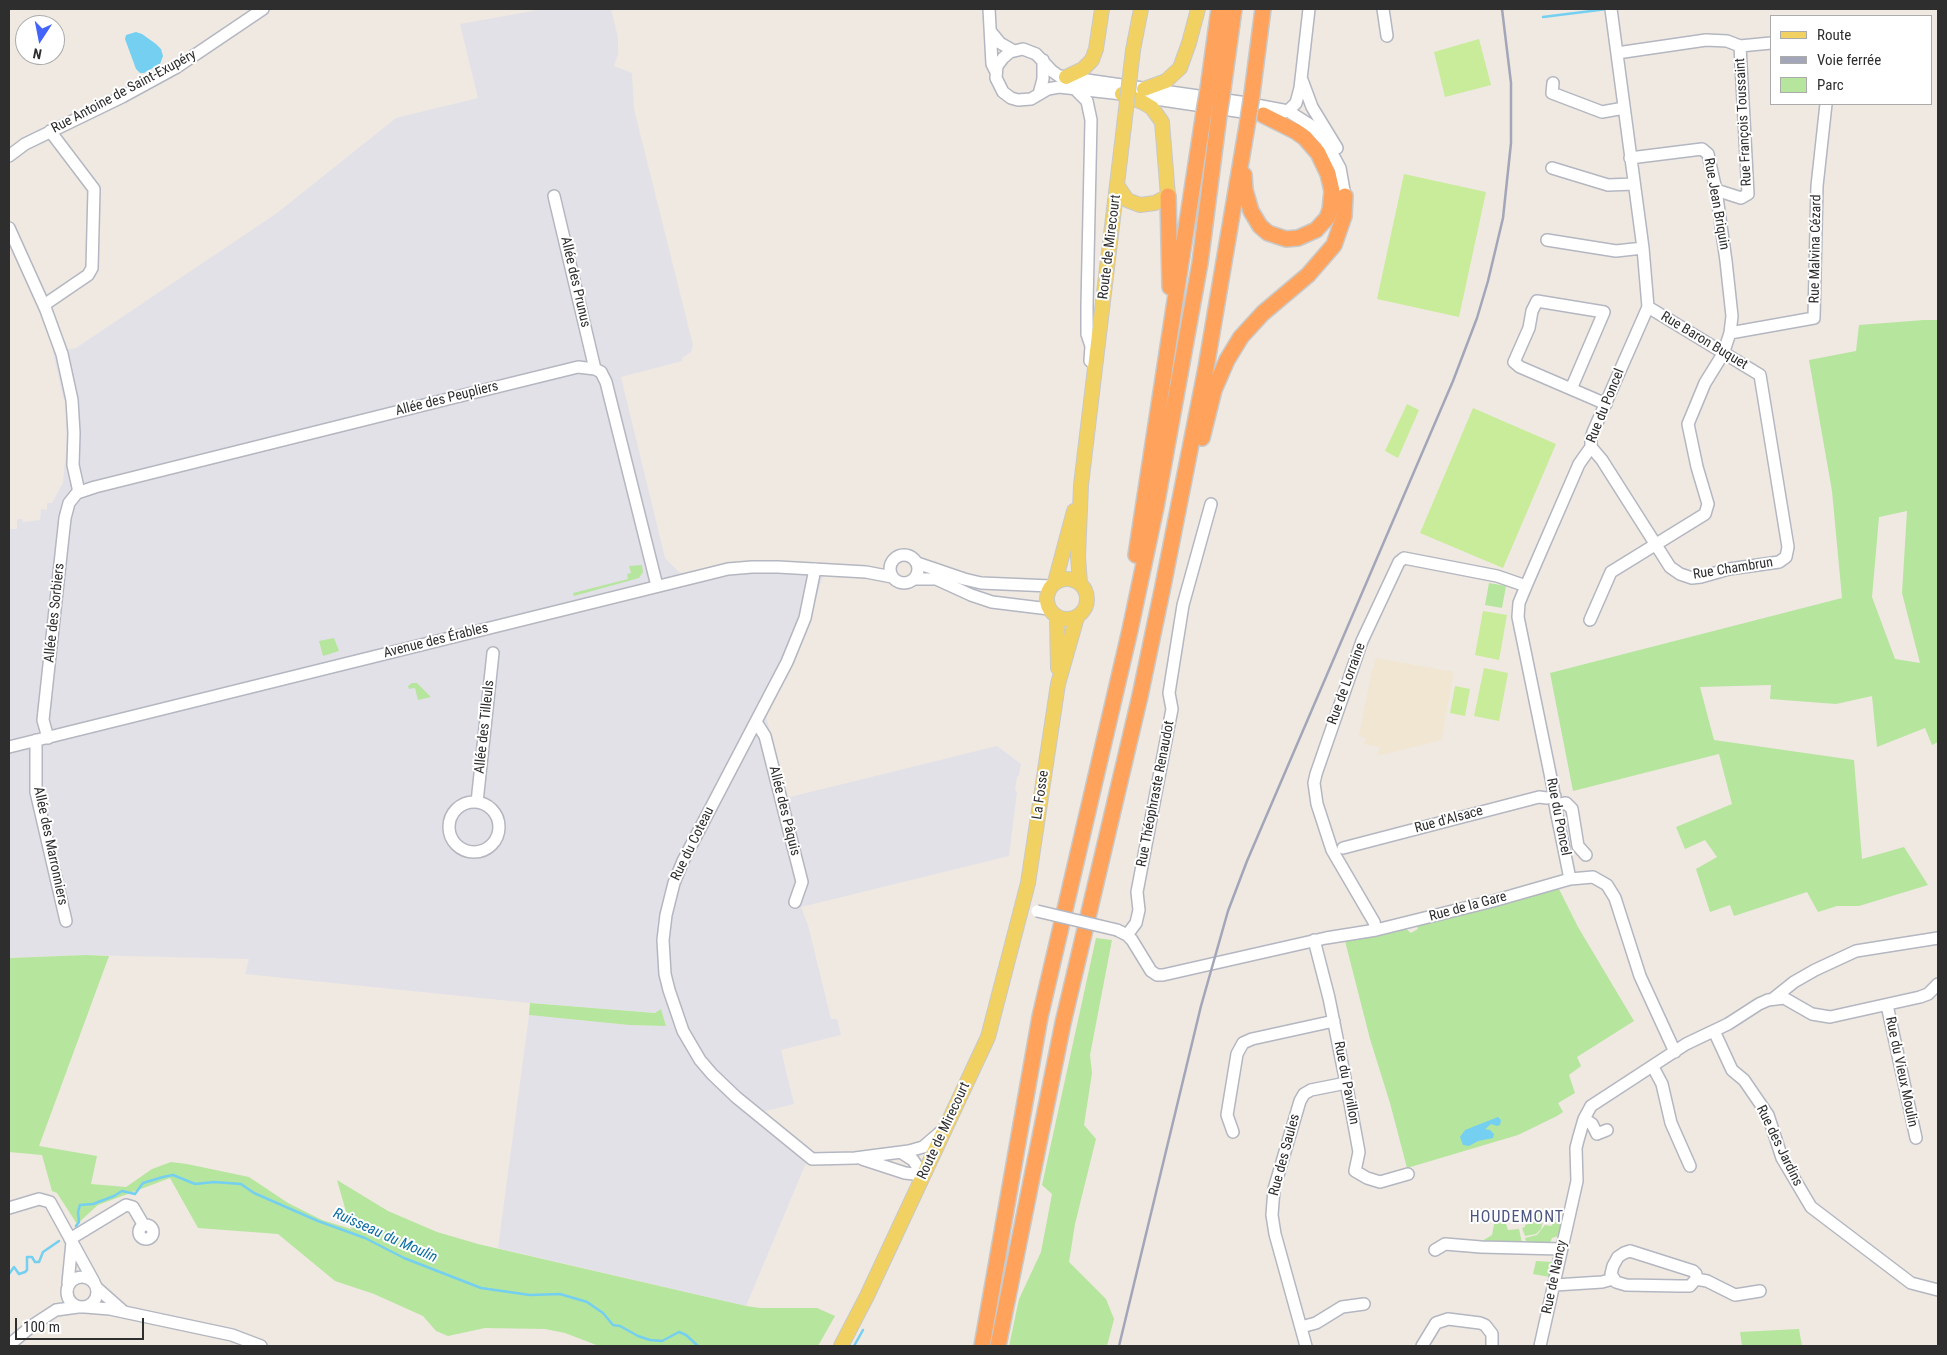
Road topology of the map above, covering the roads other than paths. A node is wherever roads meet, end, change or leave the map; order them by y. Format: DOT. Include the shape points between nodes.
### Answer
graph roads {
  1 [pos="262,9"];
  2 [pos="989,9"];
  3 [pos="1102,9"];
  4 [pos="1140,9"];
  5 [pos="1198,9"];
  6 [pos="1219,9"];
  7 [pos="1234,9"];
  8 [pos="1263,9"];
  9 [pos="1309,9"];
  10 [pos="1383,9"];
  11 [pos="1612,13"];
  12 [pos="991,32"];
  13 [pos="1387,36"];
  14 [pos="1770,43"];
  15 [pos="1740,46"];
  16 [pos="1014,51"];
  17 [pos="1617,53"];
  18 [pos="1043,60"];
  19 [pos="996,72"];
  20 [pos="1066,77"];
  21 [pos="1301,78"];
  22 [pos="1553,83"];
  23 [pos="1075,89"];
  24 [pos="1144,89"];
  25 [pos="1039,94"];
  26 [pos="1122,94"];
  27 [pos="1298,95"];
  28 [pos="1826,105"];
  29 [pos="1624,108"];
  30 [pos="1269,111"];
  31 [pos="1288,111"];
  32 [pos="1212,114"];
  33 [pos="50,131"];
  34 [pos="1243,153"];
  35 [pos="9,156"];
  36 [pos="1630,158"];
  37 [pos="1340,168"];
  38 [pos="1552,168"];
  39 [pos="1634,184"];
  40 [pos="1117,185"];
  41 [pos="1716,190"];
  42 [pos="554,196"];
  43 [pos="1168,196"];
  44 [pos="1344,196"];
  45 [pos="9,228"];
  46 [pos="1547,240"];
  47 [pos="1643,248"];
  48 [pos="44,306"];
  49 [pos="1648,307"];
  50 [pos="1730,334"];
  51 [pos="1723,354"];
  52 [pos="595,369"];
  53 [pos="1760,375"];
  54 [pos="1572,389"];
  55 [pos="1161,390"];
  56 [pos="1092,394"];
  57 [pos="1606,404"];
  58 [pos="1591,446"];
  59 [pos="1186,477"];
  60 [pos="1081,485"];
  61 [pos="79,492"];
  62 [pos="1211,504"];
  63 [pos="1655,546"];
  64 [pos="892,561"];
  65 [pos="917,562"];
  66 [pos="816,569"];
  67 [pos="866,572"];
  68 [pos="892,577"];
  69 [pos="915,579"];
  70 [pos="1080,583"];
  71 [pos="1053,584"];
  72 [pos="657,586"];
  73 [pos="1526,586"];
  74 [pos="1053,613"];
  75 [pos="1077,617"];
  76 [pos="1590,620"];
  77 [pos="1130,630"];
  78 [pos="493,653"];
  79 [pos="1058,684"];
  80 [pos="756,722"];
  81 [pos="42,739"];
  82 [pos="9,747"];
  83 [pos="1555,801"];
  84 [pos="477,802"];
  85 [pos="1342,848"];
  86 [pos="1586,855"];
  87 [pos="1570,880"];
  88 [pos="795,902"];
  89 [pos="1022,906"];
  90 [pos="66,921"];
  91 [pos="1376,930"];
  92 [pos="1122,932"];
  93 [pos="1938,938"];
  94 [pos="1314,940"];
  95 [pos="1938,984"];
  96 [pos="1774,998"];
  97 [pos="1887,1005"];
  98 [pos="1334,1021"];
  99 [pos="1714,1031"];
  100 [pos="1674,1052"];
  101 [pos="1653,1067"];
  102 [pos="1346,1082"];
  103 [pos="1584,1119"];
  104 [pos="946,1128"];
  105 [pos="1607,1130"];
  106 [pos="1233,1132"];
  107 [pos="1916,1138"];
  108 [pos="902,1153"];
  109 [pos="855,1158"];
  110 [pos="1690,1166"];
  111 [pos="905,1173"];
  112 [pos="1408,1174"];
  113 [pos="923,1175"];
  114 [pos="915,1192"];
  115 [pos="9,1208"];
  116 [pos="143,1224"];
  117 [pos="71,1240"];
  118 [pos="1561,1248"];
  119 [pos="1435,1250"];
  120 [pos="1613,1279"];
  121 [pos="1696,1279"];
  122 [pos="95,1285"];
  123 [pos="1555,1285"];
  124 [pos="67,1286"];
  125 [pos="1938,1290"];
  126 [pos="1760,1291"];
  127 [pos="1364,1304"];
  128 [pos="81,1307"];
  129 [pos="56,1310"];
  130 [pos="125,1312"];
  131 [pos="1301,1327"];
  132 [pos="9,1344"];
  133 [pos="261,1346"];
  134 [pos="841,1346"];
  135 [pos="982,1346"];
  136 [pos="998,1346"];
  137 [pos="1306,1346"];
  138 [pos="1422,1346"];
  139 [pos="1492,1346"];
  140 [pos="1540,1346"];
  1 -- 33 [label="street, Rue Antoine de Saint-Exupéry" via="177,67"];
  2 -- 12 [label="street"];
  3 -- 20 [label="main road" via="1092,60 1083,69"];
  4 -- 40 [label="main road, Route de Mirecourt, bridge"];
  5 -- 24 [label="main road" via="1180,68 1166,81"];
  6 -- 32 [label="highway, bridge" via="1208,89"];
  7 -- 32 [label="highway, bridge" via="1224,89"];
  8 -- 34 [label="highway, bridge"];
  9 -- 21 [label="street"];
  10 -- 13 [label="street"];
  11 -- 17 [label="street, Rue du Poncel"];
  12 -- 16 [label="street" via="1000,43"];
  12 -- 19 [label="street" via="992,64"];
  14 -- 15 [label="street"];
  15 -- 17 [label="street" via="1727,41 1706,40"];
  15 -- 41 [label="street, Rue François Toussaint" via="1748,194 1741,198"];
  16 -- 18 [label="street" via="1032,52"];
  16 -- 19 [label="street" via="1006,54"];
  17 -- 29 [label="street, Rue du Poncel"];
  18 -- 20 [label="street" via="1055,74"];
  18 -- 25 [label="street"];
  19 -- 25 [label="street" via="999,88 1011,98 1027,100"];
  20 -- 24 [label="street"];
  21 -- 27 [label="street"];
  21 -- 37 [label="street" via="1312,107 1341,154"];
  22 -- 29 [label="street" via="1552,93 1602,112"];
  23 -- 25 [label="street" via="1053,88"];
  23 -- 26 [label="street"];
  23 -- 56 [label="street" via="1087,101 1091,120 1086,305"];
  24 -- 30 [label="street"];
  26 -- 30 [label="street"];
  26 -- 43 [label="main road" via="1152,108 1162,122"];
  27 -- 30 [label="street"];
  27 -- 31 [label="street" via="1296,103"];
  28 -- 50 [label="street, Rue Malvina Cézard" via="1817,186 1814,318"];
  29 -- 36 [label="street, Rue du Poncel"];
  30 -- 31 [label="street"];
  30 -- 34 [label="highway" via="1305,138 1322,160 1332,199 1323,224 1307,236 1286,239 1276,237 1260,226 1248,203"];
  31 -- 37 [label="street" via="1318,133"];
  32 -- 55 [label="highway"];
  32 -- 77 [label="highway" via="1198,272 1156,507"];
  33 -- 35 [label="street, Rue Antoine de Saint-Exupéry"];
  33 -- 48 [label="street" via="94,188 92,268"];
  34 -- 59 [label="highway"];
  36 -- 39 [label="street, Rue du Poncel"];
  36 -- 41 [label="street, Rue Jean Briquin" via="1702,149 1708,154"];
  37 -- 44 [label="street"];
  38 -- 39 [label="street" via="1608,185"];
  39 -- 47 [label="street, Rue du Poncel"];
  40 -- 43 [label="main road" via="1128,200 1140,205 1155,203"];
  40 -- 56 [label="main road, Route de Mirecourt"];
  41 -- 50 [label="street, Rue Jean Briquin" via="1732,316"];
  42 -- 52 [label="street, Allée des Prunus"];
  43 -- 55 [label="highway" via="1171,280"];
  44 -- 59 [label="highway" via="1344,216 1334,245 1308,275 1258,319 1227,360 1214,390 1197,459"];
  45 -- 48 [label="street"];
  46 -- 47 [label="street" via="1616,251"];
  47 -- 49 [label="street, Rue du Poncel"];
  48 -- 61 [label="street" via="68,375 74,416 73,466"];
  49 -- 51 [label="street, Rue Baron Buquet"];
  49 -- 57 [label="street, Rue du Poncel"];
  50 -- 51 [label="street"];
  51 -- 53 [label="street, Rue Baron Buquet"];
  51 -- 63 [label="street" via="1705,382 1688,424 1707,509 1703,516"];
  52 -- 61 [label="street, Allée des Peupliers" via="578,367"];
  52 -- 72 [label="street" via="602,373 606,382"];
  53 -- 63 [label="street, Rue Chambrun" via="1788,547 1786,557 1779,562 1692,578 1670,567"];
  54 -- 54 [label="street" via="1604,312 1537,301 1514,362"];
  54 -- 57 [label="street"];
  55 -- 77 [label="highway" via="1133,576"];
  56 -- 60 [label="main road, Route de Mirecourt"];
  57 -- 58 [label="street, Rue du Poncel"];
  58 -- 63 [label="street, Rue Chambrun"];
  58 -- 73 [label="street, Rue du Poncel" via="1579,464"];
  59 -- 136 [label="highway" via="1140,696 1063,1023"];
  60 -- 70 [label="main road, Route de Mirecourt"];
  60 -- 71 [label="main road, Route de Mirecourt"];
  61 -- 81 [label="street, Allée des Sorbiers" via="69,503 64,518"];
  62 -- 92 [label="street, Rue Théophraste Renaudot" via="1183,605 1169,693 1172,709 1137,892 1139,910 1136,923"];
  63 -- 76 [label="street" via="1610,572"];
  64 -- 65 [label="street" via="904,554"];
  64 -- 67 [label="street, Avenue des Érables"];
  64 -- 68 [label="street"];
  65 -- 69 [label="street" via="919,571"];
  65 -- 71 [label="street" via="982,583"];
  66 -- 67 [label="street, Avenue des Érables"];
  66 -- 72 [label="street, Avenue des Érables" via="741,567"];
  66 -- 80 [label="street, Rue du Coteau" via="794,647"];
  67 -- 68 [label="street, Avenue des Érables"];
  68 -- 69 [label="street" via="901,583"];
  69 -- 74 [label="street" via="936,579 992,602"];
  70 -- 71 [label="main road" via="1065,579"];
  70 -- 75 [label="main road" via="1086,592 1087,603"];
  71 -- 74 [label="main road" via="1047,597"];
  72 -- 81 [label="street, Avenue des Érables"];
  73 -- 83 [label="street, Rue du Poncel" via="1518,617"];
  73 -- 91 [label="street, Rue de Lorraine" via="1497,576 1401,558 1362,641 1314,783 1317,804 1332,850"];
  74 -- 75 [label="main road" via="1067,619"];
  74 -- 79 [label="main road, La Fosse"];
  75 -- 79 [label="main road, La Fosse"];
  77 -- 135 [label="highway" via="1040,1017"];
  78 -- 84 [label="street, Allée des Tilleuls"];
  79 -- 89 [label="main road, La Fosse" via="1036,836"];
  80 -- 88 [label="street, Allée des Pâquis" via="765,736 802,882"];
  80 -- 109 [label="street, Rue du Coteau" via="674,883 664,928 667,982 677,1017 690,1044 723,1085 812,1159"];
  81 -- 82 [label="street, Avenue des Érables"];
  81 -- 90 [label="street, Allée des Marronniers" via="36,792"];
  83 -- 85 [label="street, Rue d'Alsace" via="1540,797"];
  83 -- 86 [label="street" via="1566,803 1572,809 1578,846"];
  83 -- 87 [label="street, Rue du Poncel"];
  84 -- 84 [label="street" via="465,803 456,809 448,826 452,841 469,852 488,848 496,840 499,829 494,812"];
  87 -- 91 [label="street, Rue de la Gare"];
  87 -- 100 [label="street, Rue de la Gare" via="1593,877 1610,889 1640,976"];
  89 -- 92 [label="street, bridge"];
  89 -- 104 [label="main road, Route de Mirecourt" via="988,1037"];
  91 -- 94 [label="street, Rue de la Gare"];
  92 -- 94 [label="street, Rue de la Gare" via="1136,944 1151,971 1160,975"];
  93 -- 96 [label="street" via="1856,951 1814,970"];
  94 -- 98 [label="street, Rue du Pavillon"];
  95 -- 97 [label="street" via="1924,996"];
  96 -- 97 [label="street" via="1784,998 1824,1017"];
  96 -- 99 [label="street"];
  97 -- 107 [label="street, Rue du Vieux Moulin"];
  98 -- 102 [label="street, Rue du Pavillon"];
  98 -- 106 [label="street" via="1243,1043 1237,1054 1227,1115"];
  99 -- 100 [label="street"];
  99 -- 125 [label="street, Rue des Jardins" via="1732,1070 1744,1080 1768,1115 1782,1158 1811,1208 1896,1273 1912,1283"];
  100 -- 101 [label="street"];
  101 -- 103 [label="street" via="1596,1102"];
  101 -- 110 [label="street" via="1662,1084 1671,1123"];
  102 -- 112 [label="street, Rue du Pavillon" via="1359,1152 1355,1171 1380,1182"];
  102 -- 131 [label="street, Rue des Saules" via="1304,1094 1274,1189 1272,1215 1275,1234"];
  103 -- 105 [label="street" via="1592,1124 1597,1134"];
  103 -- 118 [label="street, Rue de Nancy" via="1576,1148 1577,1181"];
  104 -- 108 [label="street, Rue du Coteau" via="923,1147"];
  104 -- 113 [label="main road, Route de Mirecourt"];
  108 -- 109 [label="street, Rue du Coteau"];
  108 -- 113 [label="street" via="913,1160"];
  109 -- 111 [label="street, Rue du Coteau"];
  111 -- 113 [label="street, Rue du Coteau"];
  111 -- 114 [label="street"];
  113 -- 114 [label="main road, Route de Mirecourt"];
  114 -- 134 [label="main road, Route de Mirecourt"];
  115 -- 117 [label="street" via="39,1199 47,1200 53,1205"];
  116 -- 117 [label="street" via="132,1206 126,1205"];
  117 -- 122 [label="street"];
  117 -- 124 [label="street"];
  118 -- 119 [label="street" via="1445,1244"];
  118 -- 123 [label="street, Rue de Nancy"];
  120 -- 121 [label="street" via="1626,1285 1679,1286 1690,1286"];
  120 -- 121 [label="street" via="1611,1274 1618,1257 1630,1251 1693,1271"];
  120 -- 123 [label="street"];
  121 -- 126 [label="street" via="1735,1295"];
  122 -- 124 [label="street" via="81,1276 72,1279"];
  122 -- 128 [label="street" via="96,1298"];
  122 -- 130 [label="street"];
  123 -- 140 [label="street, Rue de Nancy"];
  124 -- 128 [label="street" via="67,1298"];
  124 -- 129 [label="street"];
  127 -- 131 [label="street" via="1342,1307 1316,1323"];
  128 -- 129 [label="street"];
  128 -- 130 [label="street"];
  129 -- 132 [label="street"];
  130 -- 133 [label="street" via="232,1335"];
  131 -- 137 [label="street, Rue des Saules"];
  138 -- 139 [label="street" via="1436,1323 1448,1320 1485,1325 1492,1334"];
}
